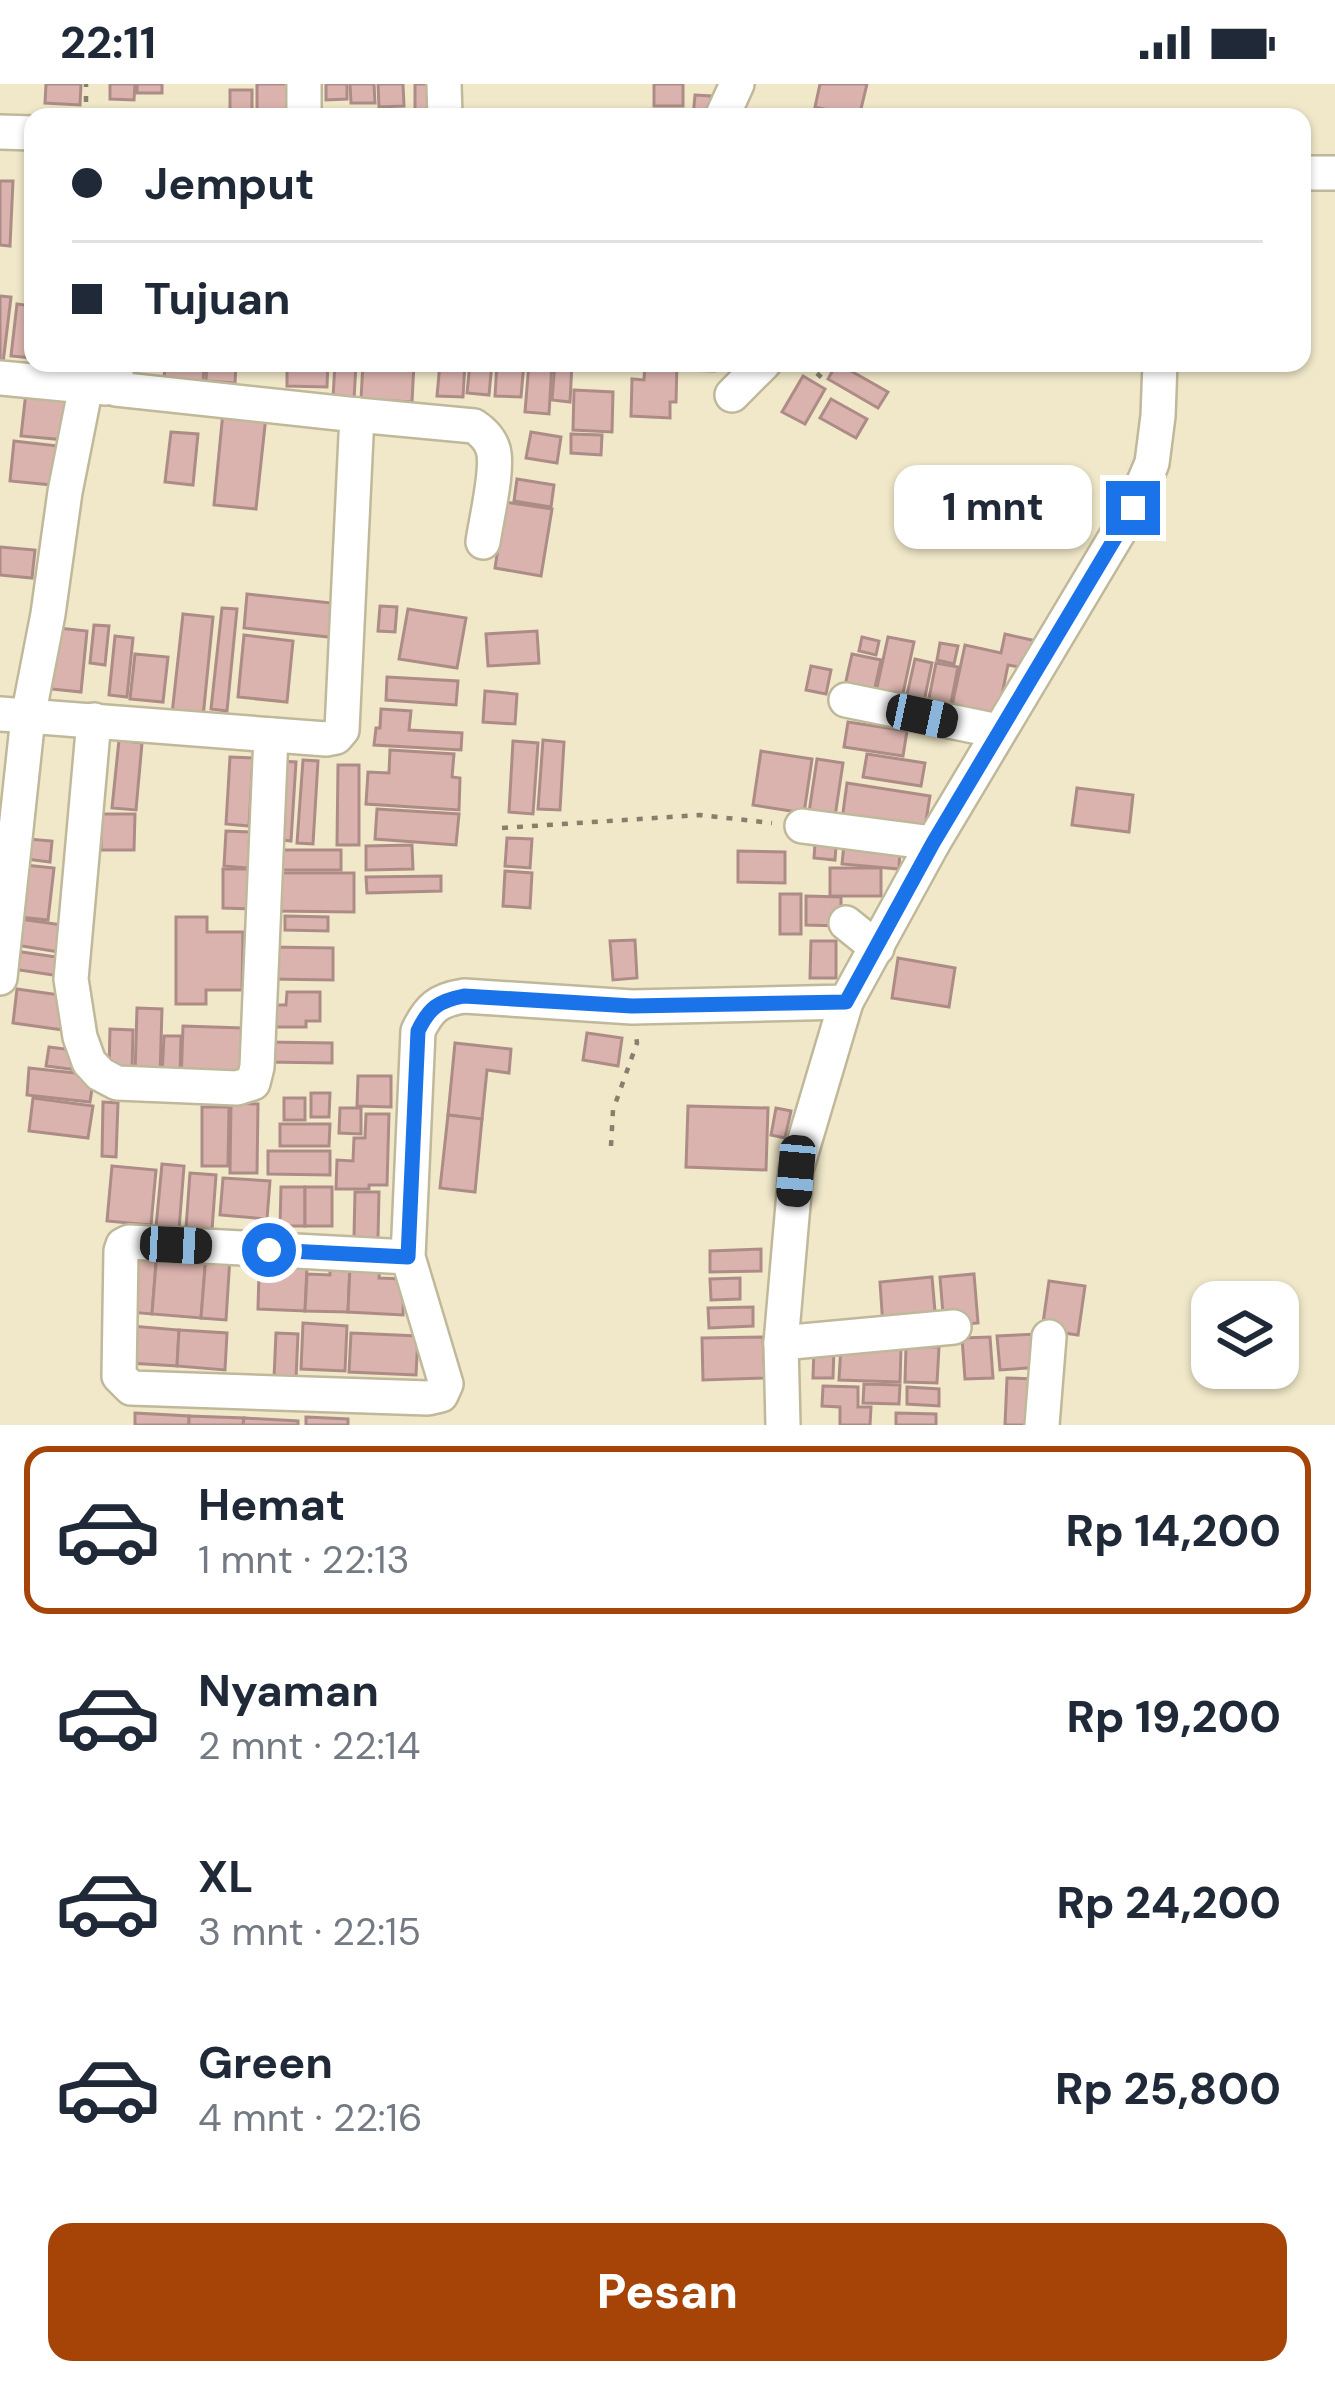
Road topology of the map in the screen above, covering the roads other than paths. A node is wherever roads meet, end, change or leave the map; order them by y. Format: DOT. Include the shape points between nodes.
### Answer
graph roads {
  1 [pos="755,372"];
  2 [pos="1160,372"];
  3 [pos="0,378"];
  4 [pos="106,379"];
  5 [pos="732,395"];
  6 [pos="357,415"];
  7 [pos="483,542"];
  8 [pos="846,700"];
  9 [pos="14,716"];
  10 [pos="94,721"];
  11 [pos="998,731"];
  12 [pos="271,736"];
  13 [pos="802,826"];
  14 [pos="933,843"];
  15 [pos="846,923"];
  16 [pos="877,948"];
  17 [pos="0,978"];
  18 [pos="846,1002"];
  19 [pos="408,1257"];
  20 [pos="954,1328"];
  21 [pos="1049,1336"];
  22 [pos="781,1343"];
  23 [pos="783,1425"];
  24 [pos="1042,1425"];
  1 -- 5 [label="street"];
  2 -- 11 [label="street" via="1152,463 1133,508"];
  3 -- 4 [label="street"];
  4 -- 6 [label="street"];
  4 -- 9 [label="street" via="65,492 47,614"];
  6 -- 7 [label="street" via="474,426 485,434 495,461"];
  6 -- 12 [label="street" via="342,730 326,739"];
  8 -- 11 [label="street"];
  9 -- 10 [label="street"];
  9 -- 17 [label="street"];
  10 -- 12 [label="street"];
  10 -- 12 [label="street" via="71,979 89,1062 117,1083 253,1083"];
  11 -- 14 [label="street"];
  13 -- 14 [label="street"];
  14 -- 16 [label="street"];
  15 -- 16 [label="street"];
  16 -- 18 [label="street"];
  18 -- 19 [label="street" via="444,1000 418,1031"];
  18 -- 22 [label="street" via="796,1171"];
  19 -- 19 [label="street" via="446,1384 441,1395 131,1388 119,1376 121,1251 130,1242"];
  20 -- 22 [label="street"];
  21 -- 24 [label="street"];
  22 -- 23 [label="street"];
}
